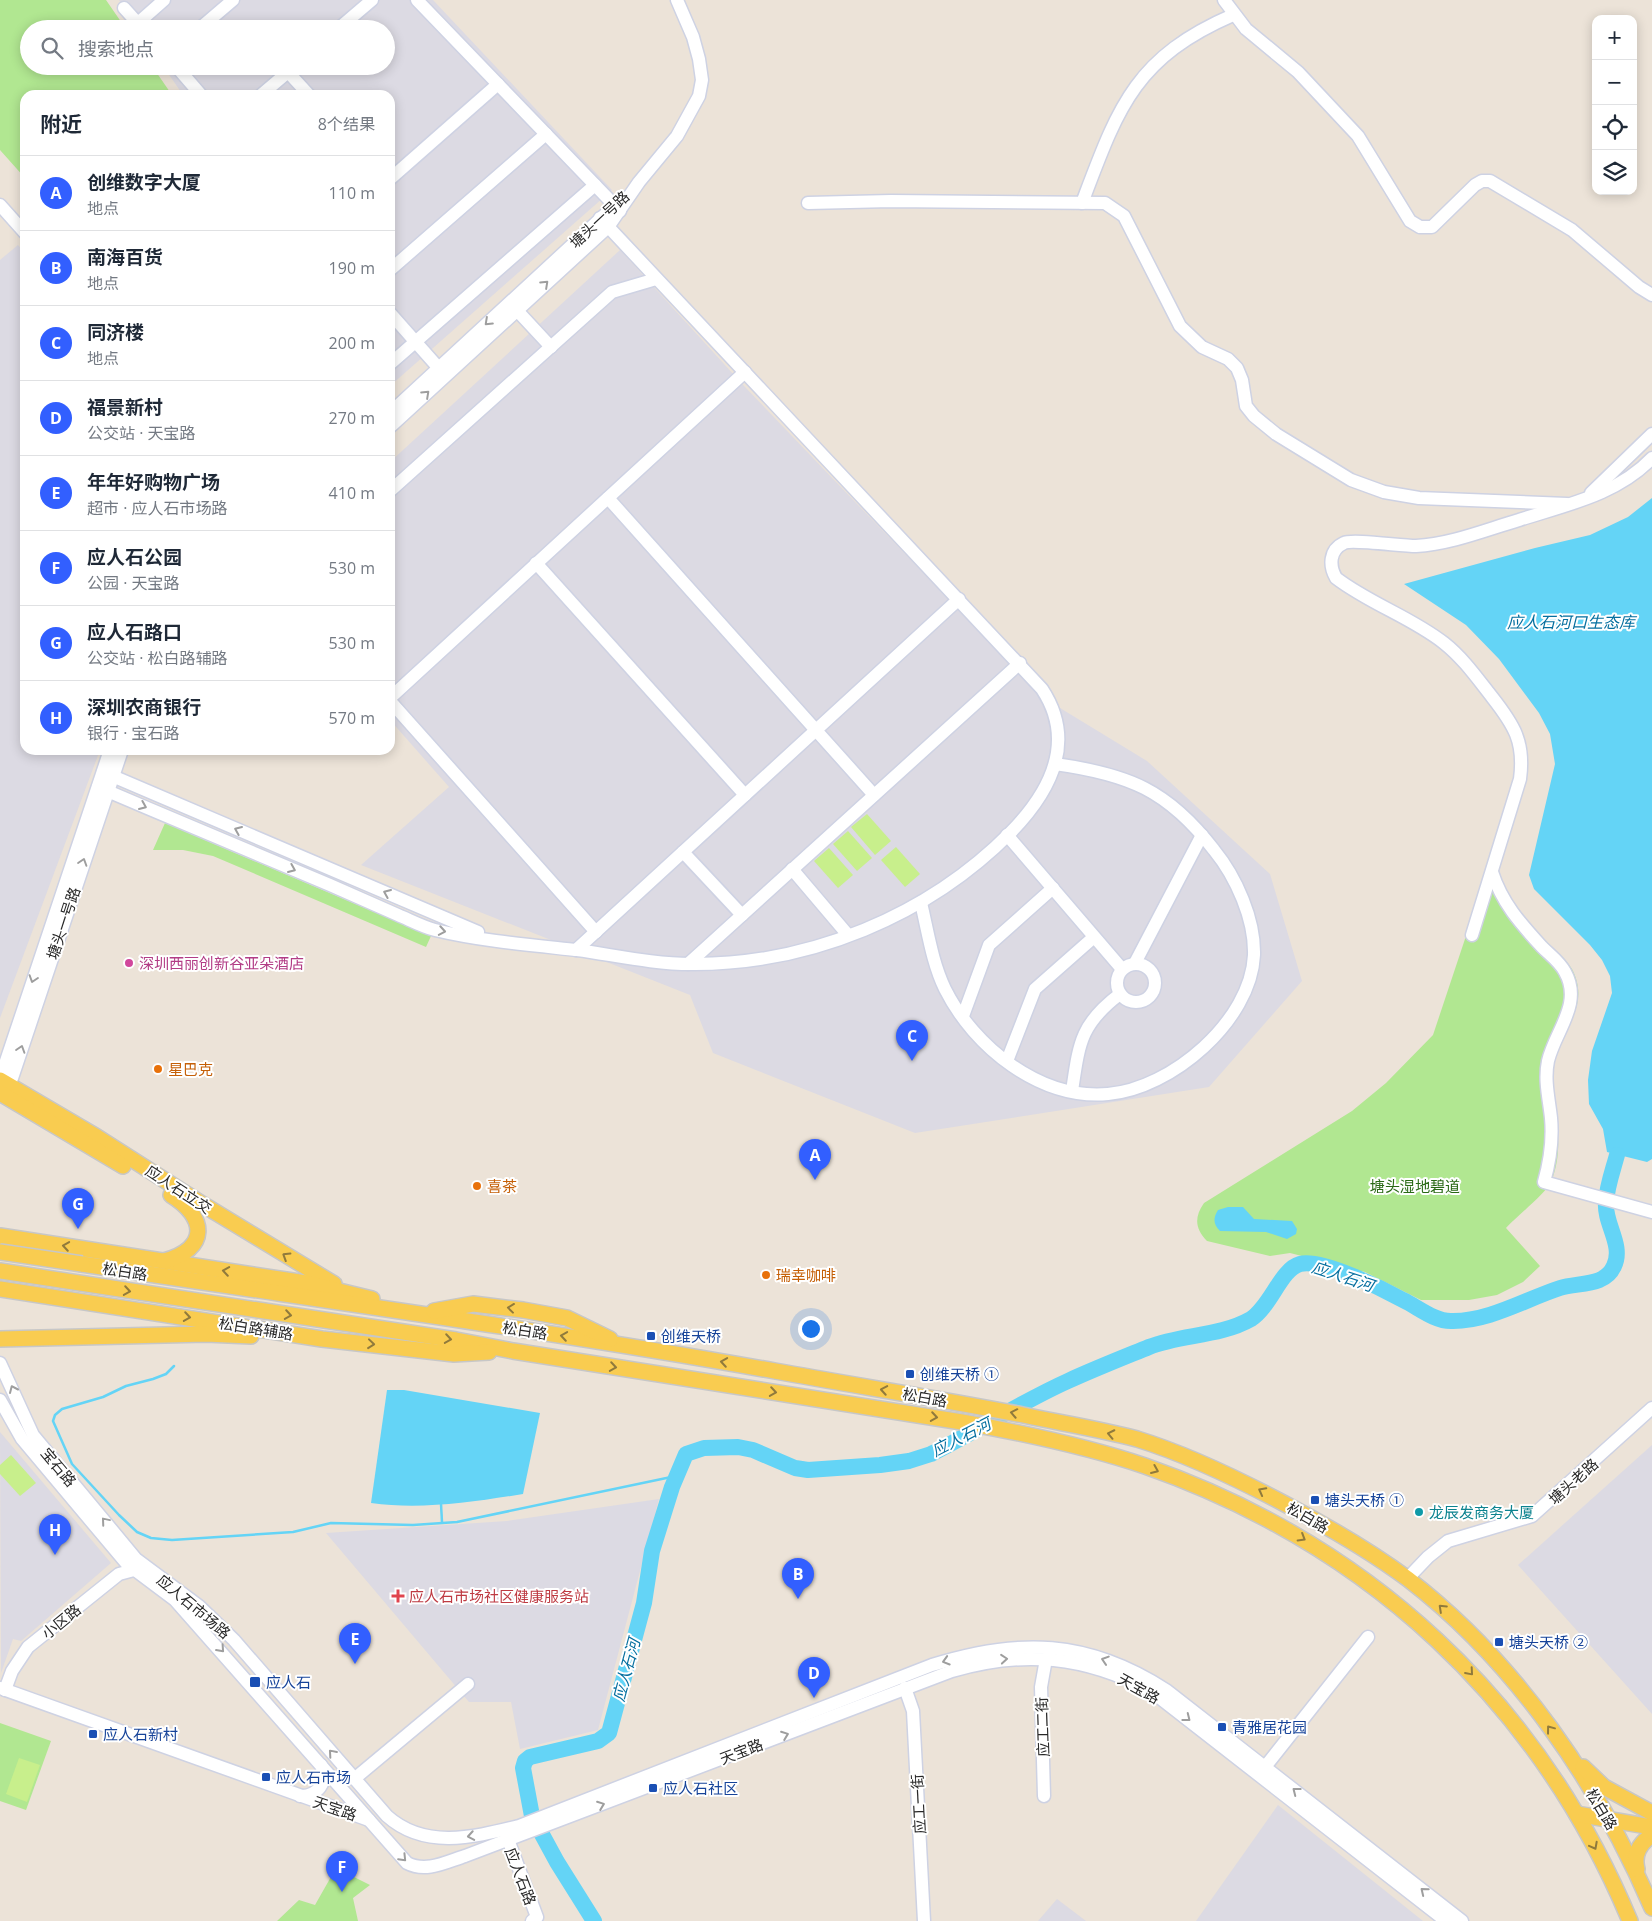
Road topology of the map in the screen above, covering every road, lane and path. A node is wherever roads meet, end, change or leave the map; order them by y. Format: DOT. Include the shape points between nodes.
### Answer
graph roads {
  1 [pos="164,0"];
  2 [pos="232,0"];
  3 [pos="372,0"];
  4 [pos="417,0"];
  5 [pos="677,0"];
  6 [pos="1224,0"];
  7 [pos="124,8"];
  8 [pos="1233,15"];
  9 [pos="135,20"];
  10 [pos="146,20"];
  11 [pos="209,20"];
  12 [pos="349,20"];
  13 [pos="184,75"];
  14 [pos="284,75"];
  15 [pos="295,75"];
  16 [pos="498,84"];
  17 [pos="197,90"];
  18 [pos="267,90"];
  19 [pos="306,90"];
  20 [pos="546,134"];
  21 [pos="395,175"];
  22 [pos="595,185"];
  23 [pos="808,203"];
  24 [pos="1082,203"];
  25 [pos="0,205"];
  26 [pos="617,208"];
  27 [pos="604,222"];
  28 [pos="20,227"];
  29 [pos="395,266"];
  30 [pos="656,279"];
  31 [pos="1652,295"];
  32 [pos="513,306"];
  33 [pos="395,319"];
  34 [pos="416,342"];
  35 [pos="551,347"];
  36 [pos="395,360"];
  37 [pos="442,372"];
  38 [pos="744,372"];
  39 [pos="395,409"];
  40 [pos="395,422"];
  41 [pos="1652,434"];
  42 [pos="1652,458"];
  43 [pos="395,487"];
  44 [pos="608,498"];
  45 [pos="1586,498"];
  46 [pos="1567,504"];
  47 [pos="536,563"];
  48 [pos="959,599"];
  49 [pos="1020,663"];
  50 [pos="395,695"];
  51 [pos="395,706"];
  52 [pos="816,730"];
  53 [pos="110,755"];
  54 [pos="119,755"];
  55 [pos="1055,764"];
  56 [pos="108,774"];
  57 [pos="103,789"];
  58 [pos="745,795"];
  59 [pos="874,796"];
  60 [pos="1007,835"];
  61 [pos="1202,835"];
  62 [pos="683,852"];
  63 [pos="792,870"];
  64 [pos="1492,872"];
  65 [pos="1053,888"];
  66 [pos="921,903"];
  67 [pos="742,916"];
  68 [pos="596,932"];
  69 [pos="848,935"];
  70 [pos="1472,936"];
  71 [pos="1094,937"];
  72 [pos="496,940"];
  73 [pos="576,950"];
  74 [pos="1136,963"];
  75 [pos="688,964"];
  76 [pos="1122,969"];
  77 [pos="1120,994"];
  78 [pos="963,1016"];
  79 [pos="1007,1062"];
  80 [pos="3,1087"];
  81 [pos="1072,1091"];
  82 [pos="1652,1212"];
  83 [pos="0,1236"];
  84 [pos="25,1240"];
  85 [pos="0,1252"];
  86 [pos="0,1256"];
  87 [pos="162,1261"];
  88 [pos="0,1271"];
  89 [pos="0,1277"];
  90 [pos="0,1289"];
  91 [pos="17,1291"];
  92 [pos="0,1293"];
  93 [pos="360,1295"];
  94 [pos="421,1313"];
  95 [pos="0,1339"];
  96 [pos="322,1339"];
  97 [pos="512,1351"];
  98 [pos="0,1363"];
  99 [pos="0,1400"];
  100 [pos="1652,1408"];
  101 [pos="135,1564"];
  102 [pos="1407,1579"];
  103 [pos="179,1596"];
  104 [pos="1368,1637"];
  105 [pos="1046,1659"];
  106 [pos="468,1684"];
  107 [pos="905,1688"];
  108 [pos="2,1689"];
  109 [pos="1562,1745"];
  110 [pos="320,1762"];
  111 [pos="1265,1767"];
  112 [pos="354,1779"];
  113 [pos="297,1795"];
  114 [pos="1044,1796"];
  115 [pos="1605,1812"];
  116 [pos="1652,1813"];
  117 [pos="1577,1814"];
  118 [pos="387,1816"];
  119 [pos="553,1818"];
  120 [pos="371,1821"];
  121 [pos="1652,1827"];
  122 [pos="506,1835"];
  123 [pos="1652,1835"];
  124 [pos="1638,1875"];
  125 [pos="1644,1890"];
  126 [pos="1622,1901"];
  127 [pos="1652,1908"];
  128 [pos="532,1921"];
  129 [pos="924,1921"];
  130 [pos="1446,1921"];
  131 [pos="1462,1921"];
  132 [pos="1630,1921"];
  1 -- 10 [label="street"];
  2 -- 11 [label="street"];
  3 -- 12 [label="street"];
  4 -- 16 [label="street"];
  5 -- 26 [label="street, 塘头一号路" via="699,59 702,80 699,96 678,136"];
  6 -- 8 [label="street"];
  7 -- 9 [label="street"];
  8 -- 24 [label="street" via="1202,28 1174,47 1134,88 1112,124"];
  8 -- 31 [label="street" via="1298,72 1358,136 1410,220 1420,228 1432,227 1475,185 1490,181 1572,230"];
  13 -- 17 [label="street"];
  14 -- 18 [label="street"];
  15 -- 19 [label="street"];
  16 -- 20 [label="street"];
  16 -- 21 [label="street"];
  20 -- 22 [label="street"];
  20 -- 29 [label="street"];
  22 -- 26 [label="street"];
  22 -- 34 [label="street"];
  23 -- 24 [label="street"];
  24 -- 46 [label="street" via="1105,203 1124,216 1180,326 1202,347 1228,359 1237,368 1246,406 1276,434 1351,480 1384,492 1419,498"];
  25 -- 28 [label="street"];
  26 -- 27 [label="street, 塘头一号路"];
  27 -- 30 [label="street"];
  27 -- 32 [label="street, 塘头一号路"];
  30 -- 35 [label="street" via="612,292"];
  30 -- 38 [label="street"];
  32 -- 35 [label="street"];
  32 -- 37 [label="street, 塘头一号路"];
  33 -- 34 [label="street"];
  34 -- 36 [label="street"];
  34 -- 37 [label="street"];
  35 -- 43 [label="street"];
  37 -- 39 [label="street, 塘头一号路"];
  40 -- 37 [label="street, 塘头一号路, one-way"];
  38 -- 44 [label="street"];
  38 -- 48 [label="street"];
  41 -- 45 [label="street"];
  42 -- 45 [label="street" via="1621,483"];
  44 -- 47 [label="street"];
  44 -- 52 [label="street"];
  45 -- 46 [label="street"];
  46 -- 64 [label="street" via="1445,542 1398,546 1352,541 1344,543 1332,554 1336,578 1453,650 1514,728 1521,753 1520,780"];
  47 -- 50 [label="street"];
  47 -- 58 [label="street"];
  48 -- 49 [label="street"];
  48 -- 52 [label="street"];
  49 -- 55 [label="street" via="1042,689 1054,712 1058,727"];
  49 -- 59 [label="street"];
  51 -- 68 [label="street"];
  52 -- 58 [label="street"];
  52 -- 59 [label="street"];
  53 -- 56 [label="street, 塘头一号路"];
  54 -- 56 [label="street, 塘头一号路"];
  55 -- 60 [label="street" via="1039,798"];
  55 -- 61 [label="street" via="1105,772 1134,782 1162,797"];
  56 -- 57 [label="street, 塘头一号路"];
  72 -- 56 [label="street, one-way"];
  57 -- 72 [label="street, one-way" via="433,929"];
  57 -- 80 [label="street, 塘头一号路"];
  58 -- 62 [label="street"];
  59 -- 63 [label="street"];
  60 -- 65 [label="street"];
  60 -- 66 [label="street" via="959,878"];
  61 -- 74 [label="street"];
  61 -- 81 [label="street" via="1230,872 1249,924 1254,954 1248,985 1231,1016 1204,1047 1181,1065 1156,1080 1131,1089 1108,1094"];
  62 -- 67 [label="street"];
  62 -- 68 [label="street"];
  63 -- 67 [label="street"];
  63 -- 69 [label="street"];
  64 -- 70 [label="street"];
  64 -- 82 [label="street" via="1507,906 1558,962 1570,982 1570,1006 1547,1064 1552,1135 1544,1182"];
  65 -- 71 [label="street"];
  65 -- 78 [label="street" via="989,945"];
  66 -- 69 [label="street"];
  66 -- 78 [label="street" via="939,976"];
  67 -- 75 [label="street"];
  68 -- 73 [label="street"];
  69 -- 75 [label="street" via="804,949 758,958"];
  71 -- 76 [label="street"];
  71 -- 79 [label="street" via="1035,989"];
  72 -- 73 [label="street"];
  73 -- 75 [label="street"];
  74 -- 76 [label="street"];
  74 -- 77 [label="street" via="1151,970 1155,985 1152,993 1138,1002 1127,1000"];
  76 -- 77 [label="street" via="1116,983"];
  77 -- 81 [label="street" via="1096,1015 1082,1038"];
  78 -- 79 [label="street"];
  79 -- 81 [label="street" via="1040,1082"];
  80 -- 87 [label="main road" via="191,1211 199,1228 194,1245 176,1258"];
  93 -- 80 [label="main road, 应人石立交, one-way" via="306,1269 97,1137"];
  83 -- 84 [label="main road"];
  84 -- 86 [label="main road" via="9,1245"];
  87 -- 84 [label="main road, one-way"];
  85 -- 94 [label="main road, 松白路, bridge"];
  93 -- 87 [label="main road, one-way" via="306,1283"];
  88 -- 97 [label="main road, 松白路, one-way"];
  89 -- 91 [label="main road" via="8,1288"];
  90 -- 91 [label="main road, 松白路辅路"];
  91 -- 92 [label="main road"];
  91 -- 96 [label="main road, 松白路辅路, one-way"];
  93 -- 94 [label="main road"];
  102 -- 94 [label="main road, 松白路, one-way" via="1307,1516 1230,1474 1138,1440 984,1408"];
  95 -- 96 [label="main road" via="206,1334"];
  96 -- 97 [label="main road, 松白路辅路, one-way" via="454,1354"];
  97 -- 117 [label="main road, 松白路, one-way" via="1024,1433 1145,1466 1254,1512 1342,1563 1418,1622 1465,1666 1532,1747"];
  101 -- 98 [label="street, 宝石路, one-way" via="32,1435"];
  99 -- 101 [label="street, 宝石路" via="22,1440"];
  100 -- 102 [label="street, 塘头老路" via="1532,1516 1455,1538 1428,1556"];
  101 -- 103 [label="street, 应人石市场路"];
  101 -- 108 [label="street, 小区路" via="28,1647"];
  109 -- 102 [label="main road, 松白路, one-way" via="1485,1651"];
  103 -- 110 [label="street, 应人石市场路, one-way"];
  112 -- 103 [label="street, 应人石市场路, one-way" via="234,1640"];
  104 -- 111 [label="street"];
  107 -- 105 [label="street, 天宝路, one-way" via="995,1660"];
  105 -- 114 [label="street, 应工二街" via="1041,1686"];
  105 -- 130 [label="street, 天宝路, one-way" via="1087,1665 1131,1680 1151,1691"];
  106 -- 112 [label="street"];
  119 -- 107 [label="street, 天宝路, one-way"];
  107 -- 129 [label="street, 应工一街" via="913,1711"];
  108 -- 113 [label="street, 天宝路"];
  109 -- 115 [label="main road, 松白路"];
  109 -- 116 [label="main road" via="1604,1787"];
  110 -- 113 [label="street" via="324,1775 321,1787 310,1795"];
  110 -- 120 [label="street, 应人石市场路"];
  111 -- 119 [label="street, 天宝路, one-way" via="1166,1690 1124,1666 1101,1658 1036,1646 1003,1648 932,1665"];
  131 -- 111 [label="street, 天宝路, one-way"];
  112 -- 118 [label="street, 应人石市场路"];
  113 -- 120 [label="street, 天宝路"];
  115 -- 116 [label="main road" via="1615,1807"];
  115 -- 117 [label="main road"];
  115 -- 121 [label="main road"];
  115 -- 124 [label="main road, 松白路"];
  117 -- 126 [label="main road, 松白路, one-way"];
  122 -- 118 [label="street, 天宝路, one-way" via="432,1838 398,1826"];
  119 -- 122 [label="street, 天宝路"];
  120 -- 122 [label="street, 天宝路, one-way" via="407,1863 415,1867 439,1864"];
  122 -- 128 [label="street, 应人石路" via="537,1917"];
  123 -- 124 [label="main road" via="1639,1847 1636,1856"];
  124 -- 125 [label="main road, 松白路"];
  125 -- 126 [label="main road" via="1639,1884 1629,1884 1621,1892"];
  125 -- 127 [label="main road, 松白路"];
  126 -- 132 [label="main road, 松白路"];
}
